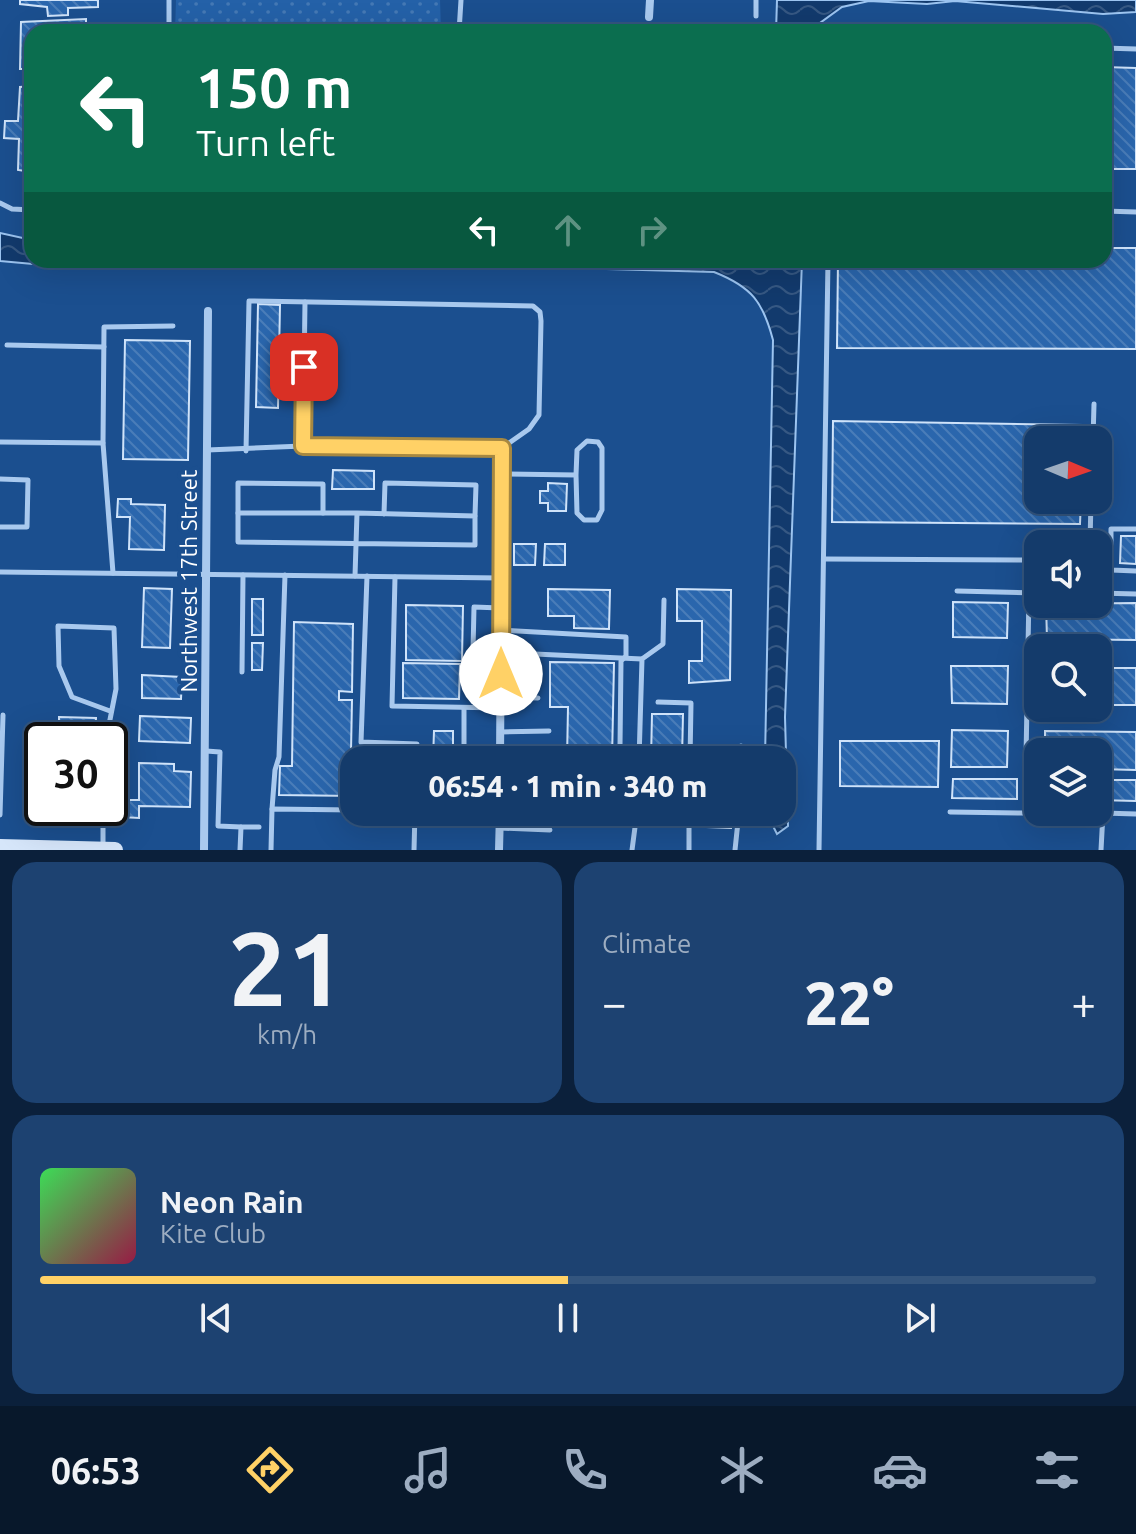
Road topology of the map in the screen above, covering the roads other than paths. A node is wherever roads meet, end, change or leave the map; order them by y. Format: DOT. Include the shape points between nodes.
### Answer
graph roads {
  1 [pos="169,0"];
  2 [pos="461,0"];
  3 [pos="650,0"];
  4 [pos="756,0"];
  5 [pos="756,16"];
  6 [pos="649,17"];
  7 [pos="169,24"];
  8 [pos="460,24"];
  9 [pos="1112,48"];
  10 [pos="1136,49"];
  11 [pos="0,203"];
  12 [pos="24,210"];
  13 [pos="1112,211"];
  14 [pos="1136,212"];
  15 [pos="828,268"];
  16 [pos="305,302"];
  17 [pos="208,311"];
  18 [pos="173,326"];
  19 [pos="7,345"];
  20 [pos="104,347"];
  21 [pos="1094,404"];
  22 [pos="1093,426"];
  23 [pos="0,442"];
  24 [pos="103,443"];
  25 [pos="303,446"];
  26 [pos="502,448"];
  27 [pos="207,450"];
  28 [pos="246,451"];
  29 [pos="502,474"];
  30 [pos="576,475"];
  31 [pos="0,479"];
  32 [pos="238,513"];
  33 [pos="323,513"];
  34 [pos="357,513"];
  35 [pos="384,514"];
  36 [pos="475,516"];
  37 [pos="0,527"];
  38 [pos="1136,529"];
  39 [pos="356,544"];
  40 [pos="825,559"];
  41 [pos="1024,560"];
  42 [pos="1136,571"];
  43 [pos="0,572"];
  44 [pos="113,573"];
  45 [pos="207,574"];
  46 [pos="243,575"];
  47 [pos="285,575"];
  48 [pos="355,576"];
  49 [pos="367,576"];
  50 [pos="395,577"];
  51 [pos="501,578"];
  52 [pos="957,591"];
  53 [pos="1024,593"];
  54 [pos="1112,593"];
  55 [pos="1136,594"];
  56 [pos="664,600"];
  57 [pos="501,608"];
  58 [pos="1029,618"];
  59 [pos="501,630"];
  60 [pos="501,652"];
  61 [pos="626,656"];
  62 [pos="642,659"];
  63 [pos="242,672"];
  64 [pos="501,697"];
  65 [pos="538,698"];
  66 [pos="658,702"];
  67 [pos="464,708"];
  68 [pos="501,708"];
  69 [pos="110,711"];
  70 [pos="3,715"];
  71 [pos="108,722"];
  72 [pos="549,731"];
  73 [pos="501,732"];
  74 [pos="1,735"];
  75 [pos="1026,738"];
  76 [pos="620,745"];
  77 [pos="417,746"];
  78 [pos="464,746"];
  79 [pos="500,746"];
  80 [pos="639,746"];
  81 [pos="690,746"];
  82 [pos="205,751"];
  83 [pos="1,764"];
  84 [pos="1,792"];
  85 [pos="272,809"];
  86 [pos="340,810"];
  87 [pos="950,812"];
  88 [pos="1024,813"];
  89 [pos="1112,813"];
  90 [pos="1136,814"];
  91 [pos="0,815"];
  92 [pos="103,826"];
  93 [pos="415,826"];
  94 [pos="635,826"];
  95 [pos="689,826"];
  96 [pos="738,826"];
  97 [pos="1102,826"];
  98 [pos="241,827"];
  99 [pos="259,827"];
  100 [pos="499,828"];
  101 [pos="550,830"];
  102 [pos="0,847"];
  103 [pos="103,850"];
  104 [pos="115,850"];
  105 [pos="204,850"];
  106 [pos="240,850"];
  107 [pos="271,850"];
  108 [pos="414,850"];
  109 [pos="499,850"];
  110 [pos="632,850"];
  111 [pos="689,850"];
  112 [pos="735,850"];
  113 [pos="819,850"];
  114 [pos="1101,850"];
  1 -- 7 [label="lane"];
  2 -- 8 [label="lane"];
  3 -- 6 [label="street"];
  4 -- 5 [label="lane"];
  9 -- 10 [label="lane"];
  11 -- 12 [label="lane"];
  13 -- 14 [label="lane"];
  15 -- 40 [label="lane"];
  16 -- 25 [label="lane"];
  16 -- 26 [label="lane" via="537,309 539,415"];
  16 -- 28 [label="lane" via="249,301"];
  17 -- 27 [label="street, Northwest 17th Street"];
  18 -- 20 [label="lane" via="104,327"];
  19 -- 20 [label="lane"];
  20 -- 24 [label="lane"];
  21 -- 22 [label="lane"];
  23 -- 24 [label="lane"];
  24 -- 44 [label="lane"];
  25 -- 26 [label="lane"];
  25 -- 28 [label="lane"];
  26 -- 29 [label="lane"];
  27 -- 28 [label="lane"];
  27 -- 45 [label="street, Northwest 17th Street"];
  29 -- 30 [label="lane"];
  29 -- 51 [label="street"];
  30 -- 30 [label="lane" via="577,513 584,520 597,520 602,510 598,442 587,441 577,450"];
  31 -- 37 [label="lane" via="28,480 27,527"];
  32 -- 33 [label="lane"];
  32 -- 33 [label="lane" via="238,483 323,484"];
  32 -- 39 [label="lane" via="238,542"];
  33 -- 34 [label="lane"];
  34 -- 35 [label="lane"];
  34 -- 39 [label="lane"];
  35 -- 36 [label="lane"];
  35 -- 36 [label="lane" via="385,483 476,485"];
  36 -- 39 [label="lane" via="475,545"];
  38 -- 42 [label="lane" via="1111,529 1111,570"];
  39 -- 48 [label="lane"];
  40 -- 41 [label="lane"];
  40 -- 113 [label="lane"];
  43 -- 44 [label="lane"];
  44 -- 45 [label="lane"];
  45 -- 46 [label="lane"];
  45 -- 82 [label="street, Northwest 17th Street"];
  46 -- 47 [label="lane"];
  46 -- 63 [label="lane"];
  47 -- 48 [label="lane"];
  47 -- 85 [label="lane" via="279,757"];
  48 -- 49 [label="lane"];
  49 -- 50 [label="lane"];
  49 -- 77 [label="lane" via="361,742"];
  50 -- 51 [label="lane"];
  50 -- 67 [label="lane" via="392,706"];
  51 -- 57 [label="street"];
  52 -- 53 [label="lane"];
  54 -- 55 [label="lane"];
  56 -- 62 [label="lane" via="663,644"];
  57 -- 59 [label="street"];
  57 -- 60 [label="lane" via="474,607 473,651"];
  58 -- 75 [label="lane"];
  59 -- 60 [label="street"];
  59 -- 61 [label="lane" via="626,637"];
  60 -- 61 [label="lane"];
  60 -- 64 [label="street"];
  61 -- 62 [label="lane"];
  61 -- 76 [label="lane" via="621,661"];
  62 -- 80 [label="lane"];
  64 -- 65 [label="lane"];
  64 -- 68 [label="street"];
  66 -- 81 [label="lane" via="691,703"];
  67 -- 68 [label="lane"];
  67 -- 78 [label="lane"];
  68 -- 73 [label="street"];
  69 -- 69 [label="lane" via="116,689 114,628 58,626 59,666 72,697"];
  69 -- 71 [label="lane"];
  70 -- 74 [label="lane"];
  72 -- 73 [label="lane"];
  73 -- 79 [label="street"];
  74 -- 83 [label="lane"];
  82 -- 98 [label="lane" via="220,752 218,826"];
  82 -- 105 [label="street, Northwest 17th Street"];
  83 -- 84 [label="lane"];
  84 -- 91 [label="lane"];
  85 -- 86 [label="lane"];
  85 -- 107 [label="lane"];
  87 -- 88 [label="lane"];
  89 -- 90 [label="lane"];
  92 -- 103 [label="lane"];
  93 -- 108 [label="lane"];
  94 -- 110 [label="lane"];
  95 -- 111 [label="lane"];
  96 -- 112 [label="lane"];
  97 -- 114 [label="lane"];
  98 -- 99 [label="lane"];
  98 -- 106 [label="lane"];
  100 -- 101 [label="lane"];
  100 -- 109 [label="street"];
  102 -- 103 [label="main road"];
  103 -- 104 [label="main road"];
}
